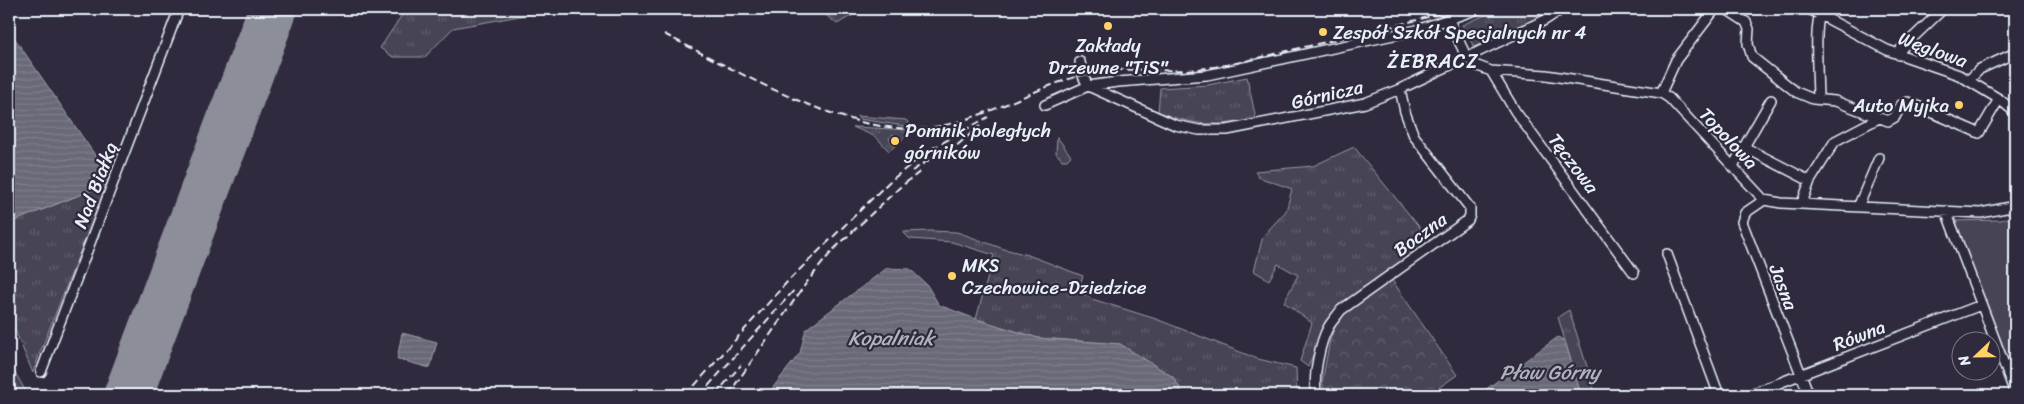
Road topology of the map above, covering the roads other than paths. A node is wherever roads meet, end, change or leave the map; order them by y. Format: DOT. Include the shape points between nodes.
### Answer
graph roads {
  1 [pos="179,9"];
  2 [pos="1478,9"];
  3 [pos="1562,9"];
  4 [pos="1715,9"];
  5 [pos="1726,9"];
  6 [pos="1810,9"];
  7 [pos="1943,9"];
  8 [pos="1820,15"];
  9 [pos="1448,20"];
  10 [pos="2015,53"];
  11 [pos="1899,55"];
  12 [pos="1466,56"];
  13 [pos="1080,62"];
  14 [pos="1491,71"];
  15 [pos="1969,80"];
  16 [pos="1088,86"];
  17 [pos="1400,89"];
  18 [pos="1661,92"];
  19 [pos="1818,99"];
  20 [pos="1998,99"];
  21 [pos="1771,100"];
  22 [pos="1045,105"];
  23 [pos="2015,112"];
  24 [pos="1879,118"];
  25 [pos="1744,147"];
  26 [pos="1879,158"];
  27 [pos="1732,166"];
  28 [pos="1810,181"];
  29 [pos="1764,200"];
  30 [pos="1802,203"];
  31 [pos="2015,206"];
  32 [pos="1858,207"];
  33 [pos="1946,211"];
  34 [pos="1668,254"];
  35 [pos="1634,273"];
  36 [pos="1981,305"];
  37 [pos="41,372"];
  38 [pos="1801,375"];
  39 [pos="2015,393"];
  40 [pos="1317,395"];
  41 [pos="1719,395"];
  42 [pos="1748,395"];
  43 [pos="1809,395"];
  1 -- 37 [label="street, Nad Białką"];
  2 -- 9 [label="street"];
  3 -- 12 [label="street, Górnicza"];
  4 -- 18 [label="street" via="1676,60"];
  5 -- 19 [label="street" via="1746,22 1752,57 1796,92"];
  6 -- 8 [label="street, Węglowa"];
  7 -- 11 [label="street" via="1901,49"];
  8 -- 11 [label="street, Węglowa"];
  8 -- 19 [label="street"];
  9 -- 12 [label="street"];
  9 -- 16 [label="street" via="1417,30 1207,75"];
  10 -- 15 [label="street" via="1980,69"];
  11 -- 15 [label="street, Węglowa"];
  12 -- 14 [label="street" via="1475,65"];
  12 -- 17 [label="street, Górnicza"];
  13 -- 16 [label="street"];
  14 -- 18 [label="street" via="1546,74"];
  14 -- 35 [label="street, Tęczowa" via="1515,111"];
  15 -- 20 [label="street, Węglowa"];
  16 -- 17 [label="street, Górnicza" via="1175,125 1199,130 1227,130 1288,120 1365,103"];
  16 -- 22 [label="street"];
  17 -- 40 [label="street, Boczna" via="1414,136 1470,208 1470,214 1468,220 1341,310 1328,327 1320,351"];
  18 -- 27 [label="street, Topolowa"];
  19 -- 24 [label="street" via="1835,101"];
  20 -- 23 [label="street, Węglowa"];
  20 -- 24 [label="street" via="1979,133 1908,102 1901,105 1892,121"];
  21 -- 25 [label="street"];
  24 -- 28 [label="street" via="1835,141"];
  25 -- 27 [label="street"];
  25 -- 28 [label="street"];
  26 -- 32 [label="street"];
  27 -- 29 [label="street, Topolowa"];
  28 -- 30 [label="street"];
  29 -- 30 [label="street"];
  29 -- 38 [label="street, Jasna" via="1745,214 1742,222"];
  30 -- 32 [label="street"];
  31 -- 33 [label="street" via="1981,213"];
  32 -- 33 [label="street"];
  33 -- 36 [label="street"];
  34 -- 41 [label="street"];
  36 -- 38 [label="street, Równa"];
  36 -- 39 [label="street"];
  38 -- 42 [label="street, Równa"];
  38 -- 43 [label="street, Jasna"];
}
